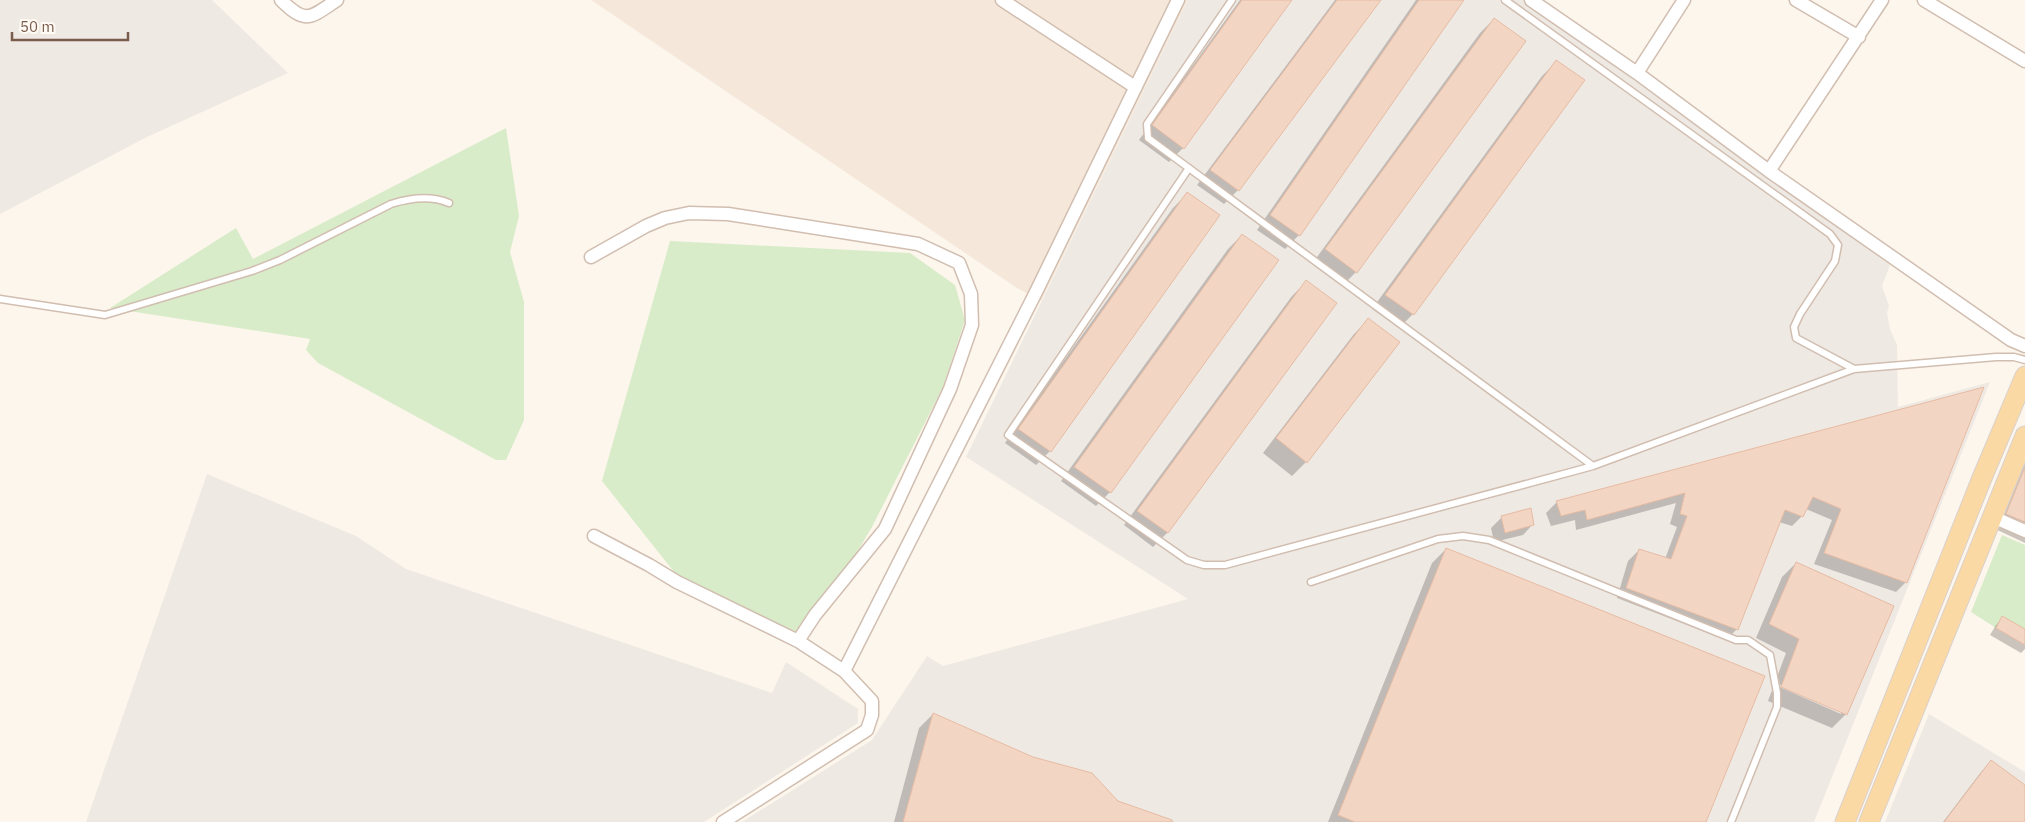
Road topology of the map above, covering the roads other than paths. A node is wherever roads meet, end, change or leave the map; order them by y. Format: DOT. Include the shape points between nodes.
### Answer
graph roads {
  1 [pos="281,0"];
  2 [pos="337,0"];
  3 [pos="1002,0"];
  4 [pos="1178,0"];
  5 [pos="1232,0"];
  6 [pos="1505,0"];
  7 [pos="1531,0"];
  8 [pos="1684,0"];
  9 [pos="1796,0"];
  10 [pos="1882,0"];
  11 [pos="1924,0"];
  12 [pos="1548,5"];
  13 [pos="1859,37"];
  14 [pos="2025,61"];
  15 [pos="1636,74"];
  16 [pos="1135,87"];
  17 [pos="1189,168"];
  18 [pos="1769,171"];
  19 [pos="449,203"];
  20 [pos="591,257"];
  21 [pos="0,299"];
  22 [pos="2025,346"];
  23 [pos="2025,360"];
  24 [pos="1854,369"];
  25 [pos="2025,376"];
  26 [pos="2025,436"];
  27 [pos="1593,466"];
  28 [pos="1993,517"];
  29 [pos="2025,531"];
  30 [pos="594,536"];
  31 [pos="1311,582"];
  32 [pos="798,640"];
  33 [pos="844,671"];
  34 [pos="723,822"];
  35 [pos="1731,822"];
  36 [pos="1845,822"];
  37 [pos="1869,822"];
  1 -- 2 [label="street" via="294,13 305,17 316,15"];
  3 -- 16 [label="street"];
  4 -- 16 [label="street"];
  5 -- 17 [label="lane" via="1147,124 1148,138"];
  6 -- 24 [label="lane" via="1830,234 1838,245 1835,261 1794,327 1796,338"];
  7 -- 12 [label="street"];
  8 -- 15 [label="street"];
  9 -- 13 [label="street"];
  10 -- 13 [label="street"];
  11 -- 14 [label="street"];
  12 -- 15 [label="street"];
  13 -- 18 [label="street"];
  15 -- 18 [label="street"];
  16 -- 33 [label="street" via="1036,292"];
  17 -- 27 [label="lane"];
  17 -- 27 [label="lane" via="1008,435 1187,560 1204,565 1225,565"];
  18 -- 22 [label="street" via="2011,340"];
  19 -- 21 [label="lane" via="437,198 408,198 252,271 105,314"];
  20 -- 32 [label="street" via="646,226 689,213 728,214 918,244 959,263 971,294 972,326 950,389 886,528"];
  23 -- 24 [label="lane" via="1996,357"];
  24 -- 27 [label="lane"];
  25 -- 36 [label="main road"];
  26 -- 28 [label="main road"];
  28 -- 29 [label="street"];
  28 -- 37 [label="main road"];
  30 -- 32 [label="street" via="677,582"];
  31 -- 35 [label="lane" via="1438,539 1463,536 1490,540 1736,640 1748,640 1770,655 1777,707"];
  32 -- 33 [label="street"];
  33 -- 34 [label="street" via="872,701 867,730"];
}
